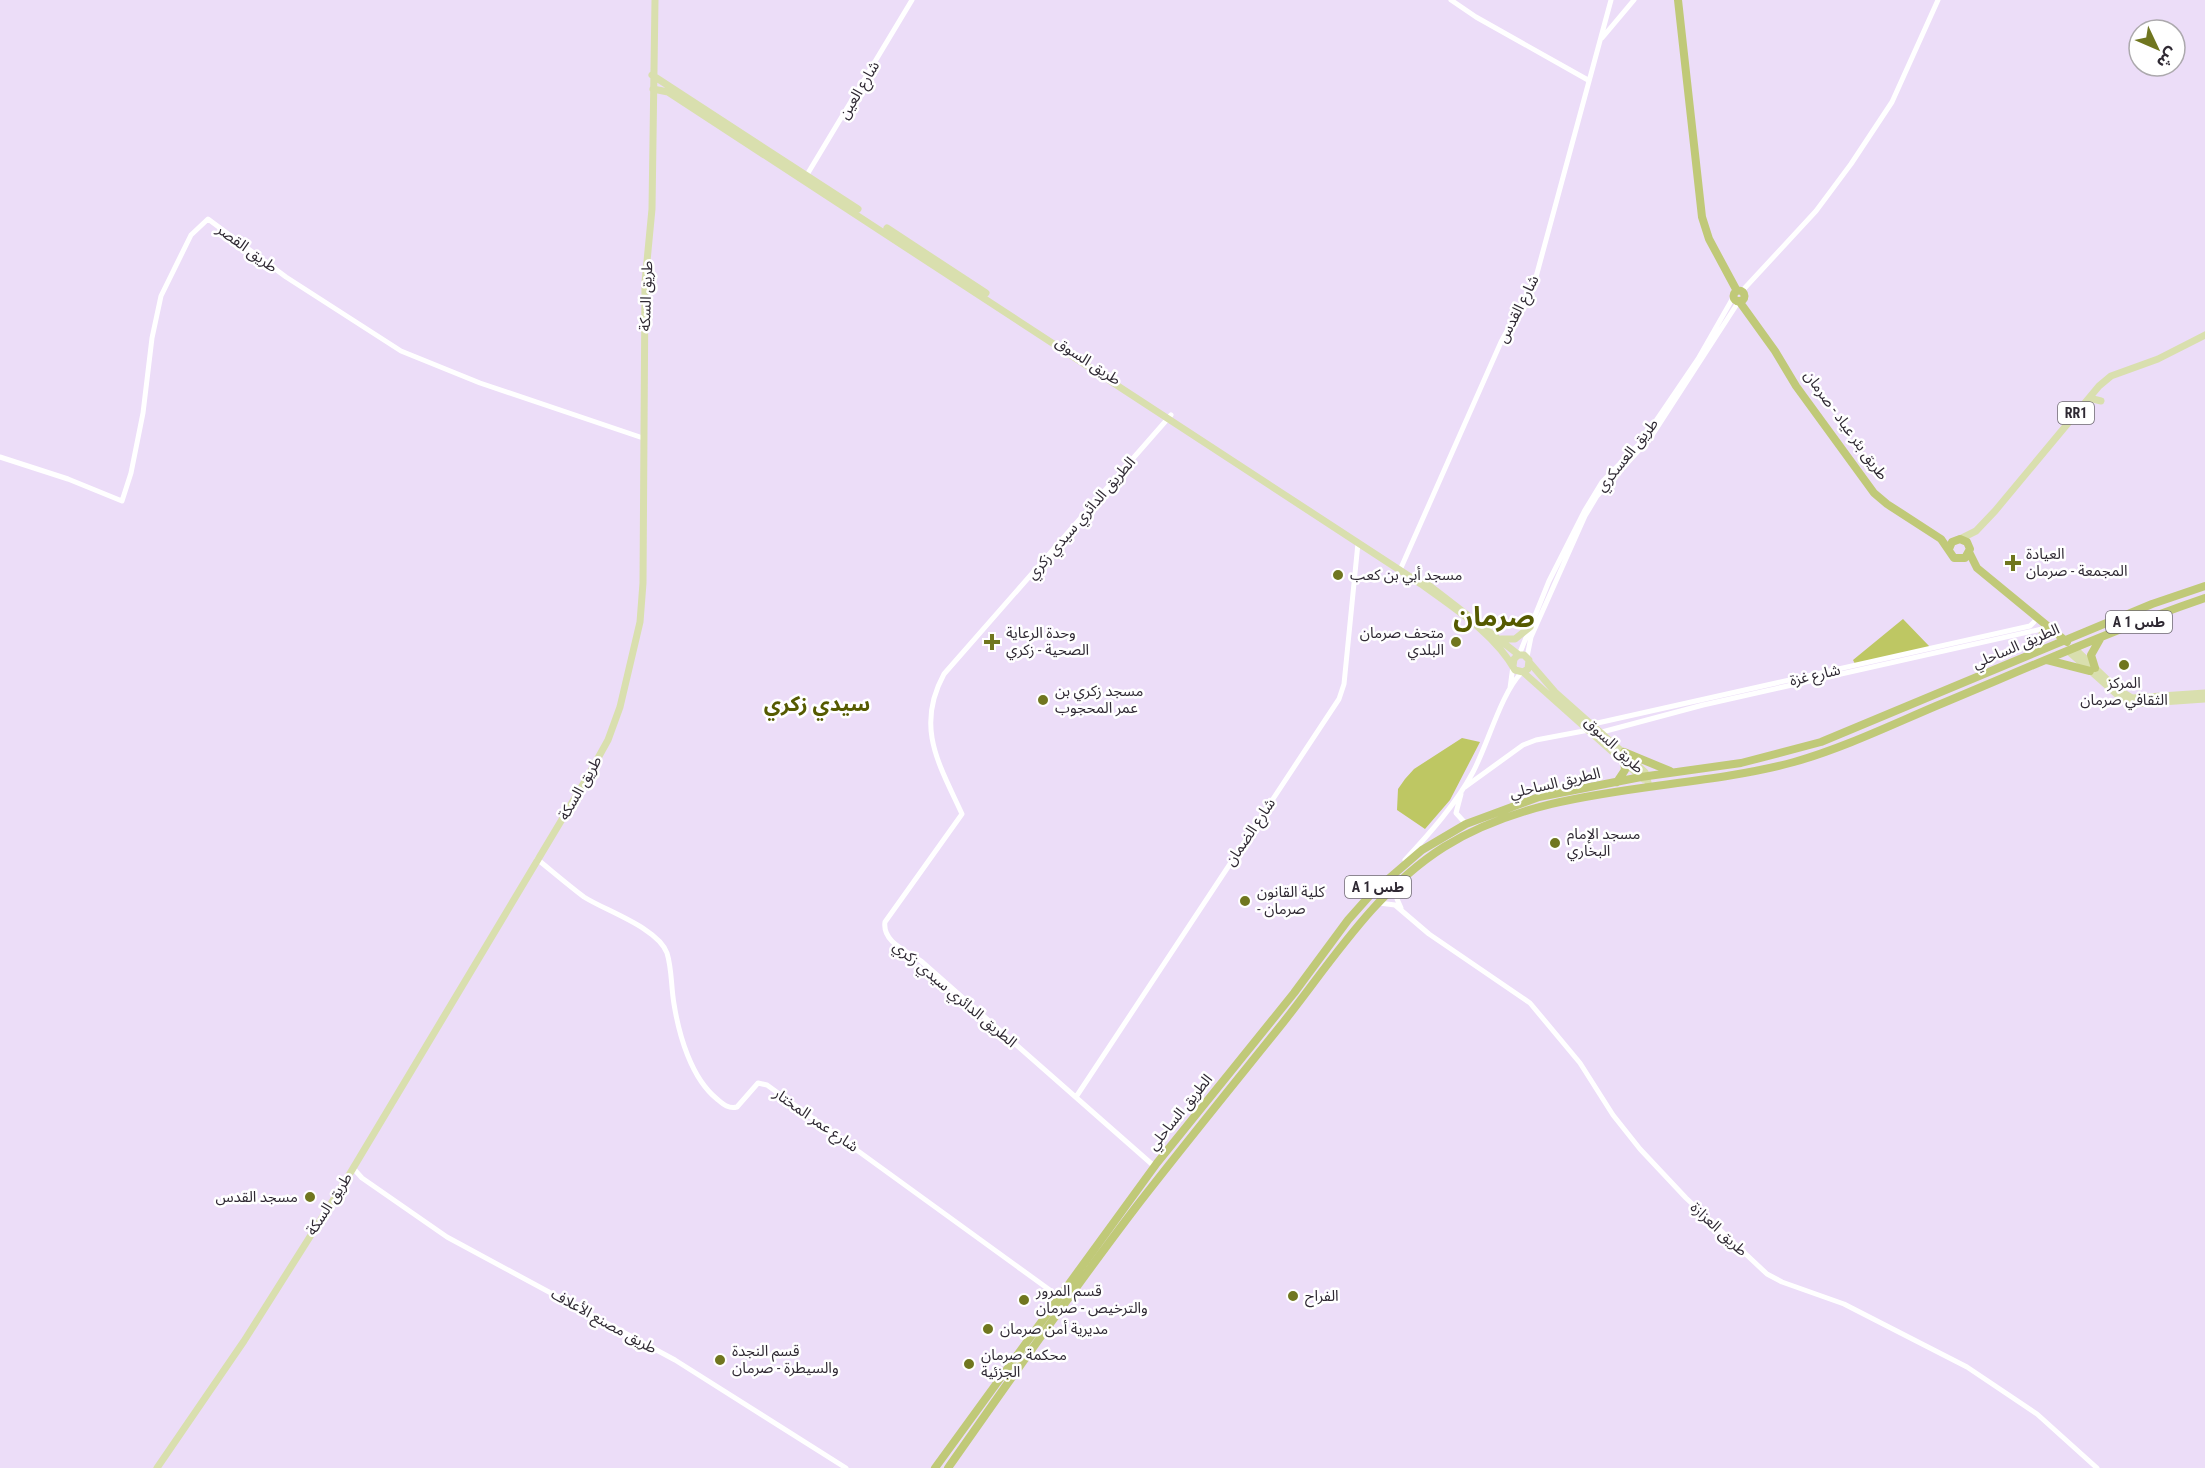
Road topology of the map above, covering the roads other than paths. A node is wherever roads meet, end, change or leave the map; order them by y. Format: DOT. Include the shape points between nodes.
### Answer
graph roads {
  1 [pos="655,0"];
  2 [pos="912,0"];
  3 [pos="1451,0"];
  4 [pos="1611,0"];
  5 [pos="1634,0"];
  6 [pos="1938,0"];
  7 [pos="1680,2"];
  8 [pos="1600,39"];
  9 [pos="652,75"];
  10 [pos="1588,80"];
  11 [pos="652,89"];
  12 [pos="806,177"];
  13 [pos="1739,295"];
  14 [pos="2205,335"];
  15 [pos="2107,380"];
  16 [pos="2089,398"];
  17 [pos="1169,417"];
  18 [pos="643,438"];
  19 [pos="0,457"];
  20 [pos="1976,531"];
  21 [pos="1957,539"];
  22 [pos="1358,543"];
  23 [pos="1949,549"];
  24 [pos="1970,550"];
  25 [pos="1370,551"];
  26 [pos="1357,556"];
  27 [pos="1960,560"];
  28 [pos="1401,569"];
  29 [pos="2205,586"];
  30 [pos="2205,598"];
  31 [pos="2034,622"];
  32 [pos="1530,627"];
  33 [pos="2044,628"];
  34 [pos="2085,631"];
  35 [pos="1497,638"];
  36 [pos="2101,638"];
  37 [pos="2062,642"];
  38 [pos="2071,650"];
  39 [pos="2036,652"];
  40 [pos="1525,658"];
  41 [pos="2046,660"];
  42 [pos="1513,666"];
  43 [pos="2092,670"];
  44 [pos="1523,672"];
  45 [pos="1510,690"];
  46 [pos="2205,693"];
  47 [pos="2205,699"];
  48 [pos="1591,727"];
  49 [pos="1599,734"];
  50 [pos="1624,756"];
  51 [pos="1742,763"];
  52 [pos="1674,772"];
  53 [pos="1743,772"];
  54 [pos="1646,780"];
  55 [pos="1617,783"];
  56 [pos="1463,789"];
  57 [pos="1466,824"];
  58 [pos="537,859"];
  59 [pos="1397,870"];
  60 [pos="1402,880"];
  61 [pos="1378,902"];
  62 [pos="1404,912"];
  63 [pos="1227,1075"];
  64 [pos="1235,1081"];
  65 [pos="1076,1097"];
  66 [pos="1154,1166"];
  67 [pos="353,1168"];
  68 [pos="349,1175"];
  69 [pos="362,1178"];
  70 [pos="1058,1296"];
  71 [pos="157,1468"];
  72 [pos="846,1468"];
  73 [pos="934,1468"];
  74 [pos="948,1468"];
  75 [pos="2097,1468"];
  1 -- 9 [label="main road, طريق السكة"];
  2 -- 12 [label="street, شارع العين"];
  3 -- 10 [label="street"];
  4 -- 8 [label="street, شارع القدس"];
  5 -- 8 [label="street"];
  6 -- 13 [label="street" via="1892,102 1847,170 1816,211"];
  7 -- 13 [label="highway, طريق بئر عياد - صرمان" via="1702,217 1709,239"];
  8 -- 10 [label="street, شارع القدس"];
  9 -- 11 [label="main road, طريق السكة"];
  9 -- 12 [label="main road, طريق السوق"];
  10 -- 28 [label="street, شارع القدس" via="1536,277 1501,342"];
  11 -- 12 [label="main road, طريق السوق" via="668,92"];
  11 -- 18 [label="main road, طريق السكة" via="652,209 645,282"];
  12 -- 17 [label="main road, طريق السوق"];
  13 -- 21 [label="highway, طريق بئر عياد - صرمان" via="1878,492 1943,536"];
  13 -- 23 [label="highway, طريق بئر عياد - صرمان" via="1793,382 1874,493 1941,539"];
  13 -- 32 [label="street, طريق العسكري" via="1643,440 1602,482 1584,510"];
  13 -- 40 [label="street, طريق العسكري" via="1651,437 1612,477 1591,506"];
  14 -- 15 [label="main road, RR1"];
  15 -- 16 [label="main road, RR1"];
  15 -- 16 [label="main road" via="2102,397"];
  16 -- 20 [label="main road, RR1"];
  17 -- 22 [label="main road, طريق السوق"];
  17 -- 28 [label="main road, طريق السوق"];
  17 -- 65 [label="street, الطريق الدائري سيدي زكري" via="944,674 933,698 930,732 962,813 885,922 884,932 890,940 921,961"];
  18 -- 19 [label="street, طريق القصر" via="401,351 295,283 207,219 191,236 161,296 143,413 122,501"];
  18 -- 58 [label="main road, طريق السكة" via="644,583 635,651 608,740"];
  20 -- 21 [label="main road"];
  20 -- 24 [label="main road"];
  21 -- 23 [label="highway"];
  21 -- 24 [label="highway" via="1967,542"];
  22 -- 25 [label="main road, طريق السوق"];
  22 -- 26 [label="street, شارع الضمان"];
  23 -- 27 [label="highway" via="1952,557"];
  24 -- 27 [label="highway"];
  24 -- 33 [label="highway" via="1977,568"];
  25 -- 26 [label="street"];
  25 -- 28 [label="main road, طريق السوق"];
  26 -- 65 [label="street, شارع الضمان" via="1344,684 1339,699"];
  27 -- 31 [label="highway"];
  28 -- 35 [label="main road, طريق السوق" via="1457,604"];
  28 -- 42 [label="main road, طريق السوق" via="1466,617 1505,653"];
  29 -- 34 [label="highway, الطريق الساحلي / A 1 طس"];
  30 -- 36 [label="highway, الطريق الساحلي / A 1 طس"];
  31 -- 33 [label="highway"];
  31 -- 48 [label="street, شارع غزة"];
  32 -- 35 [label="main road" via="1510,640"];
  32 -- 40 [label="street, طريق العسكري"];
  33 -- 34 [label="highway"];
  33 -- 37 [label="highway"];
  33 -- 39 [label="highway"];
  33 -- 49 [label="street, شارع غزة" via="1703,705"];
  34 -- 37 [label="highway, الطريق الساحلي / A 1 طس"];
  35 -- 40 [label="main road, طريق السوق"];
  36 -- 38 [label="highway, الطريق الساحلي / A 1 طس"];
  36 -- 43 [label="highway" via="2091,655"];
  37 -- 38 [label="highway"];
  37 -- 39 [label="highway, الطريق الساحلي / A 1 طس"];
  38 -- 41 [label="highway, الطريق الساحلي / A 1 طس"];
  38 -- 43 [label="main road"];
  39 -- 51 [label="highway, الطريق الساحلي / A 1 طس" via="1847,733"];
  40 -- 42 [label="main road" via="1514,659"];
  40 -- 44 [label="main road"];
  40 -- 48 [label="main road, طريق السوق"];
  41 -- 43 [label="highway"];
  41 -- 53 [label="highway, الطريق الساحلي / A 1 طس" via="1850,742 1792,762"];
  42 -- 44 [label="main road, طريق السوق"];
  42 -- 45 [label="street"];
  43 -- 46 [label="main road" via="2132,698"];
  43 -- 47 [label="main road" via="2122,699 2133,704"];
  44 -- 45 [label="street"];
  44 -- 48 [label="main road, طريق السوق"];
  45 -- 56 [label="street"];
  48 -- 49 [label="main road, طريق السوق"];
  48 -- 56 [label="street, شارع غزة" via="1523,745"];
  49 -- 50 [label="main road, طريق السوق"];
  50 -- 52 [label="highway"];
  50 -- 54 [label="main road, طريق السوق"];
  50 -- 55 [label="highway" via="1623,775"];
  51 -- 52 [label="highway, الطريق الساحلي / A 1 طس"];
  51 -- 53 [label="highway"];
  52 -- 54 [label="highway, الطريق الساحلي / A 1 طس"];
  53 -- 54 [label="highway, الطريق الساحلي / A 1 طس"];
  54 -- 55 [label="highway, الطريق الساحلي / A 1 طس"];
  54 -- 60 [label="highway, الطريق الساحلي / A 1 طس" via="1495,822 1443,848"];
  55 -- 57 [label="highway, الطريق الساحلي / A 1 طس" via="1539,797"];
  56 -- 57 [label="street" via="1456,809"];
  56 -- 59 [label="street"];
  57 -- 59 [label="highway, الطريق الساحلي / A 1 طس"];
  58 -- 67 [label="main road, طريق السكة"];
  58 -- 70 [label="street, شارع عمر المختار" via="587,899 632,923 663,947 688,1051 699,1078 720,1102 737,1107 758,1083 767,1085"];
  59 -- 63 [label="highway, الطريق الساحلي / A 1 طس" via="1348,920"];
  60 -- 61 [label="highway, الطريق الساحلي / A 1 طس"];
  60 -- 62 [label="street" via="1397,899"];
  61 -- 62 [label="street, طريق العزازة" via="1392,904"];
  61 -- 64 [label="highway, الطريق الساحلي / A 1 طس"];
  62 -- 75 [label="street, طريق العزازة" via="1429,934 1530,1003 1580,1063 1633,1141 1686,1198 1767,1274 1844,1304 1967,1367 2037,1414"];
  63 -- 64 [label="highway"];
  63 -- 66 [label="highway, الطريق الساحلي / A 1 طس"];
  64 -- 74 [label="highway, الطريق الساحلي / A 1 طس" via="1134,1209"];
  65 -- 66 [label="street, الطريق الدائري سيدي زكري"];
  66 -- 70 [label="highway, الطريق الساحلي / A 1 طس"];
  67 -- 68 [label="main road, طريق السكة"];
  67 -- 69 [label="street, طريق مصنع الأعلاف"];
  68 -- 69 [label="street, طريق مصنع الأعلاف"];
  68 -- 71 [label="main road, طريق السكة" via="244,1341"];
  69 -- 72 [label="street, طريق مصنع الأعلاف" via="447,1237 675,1360"];
  70 -- 73 [label="highway, الطريق الساحلي / A 1 طس"];
}
